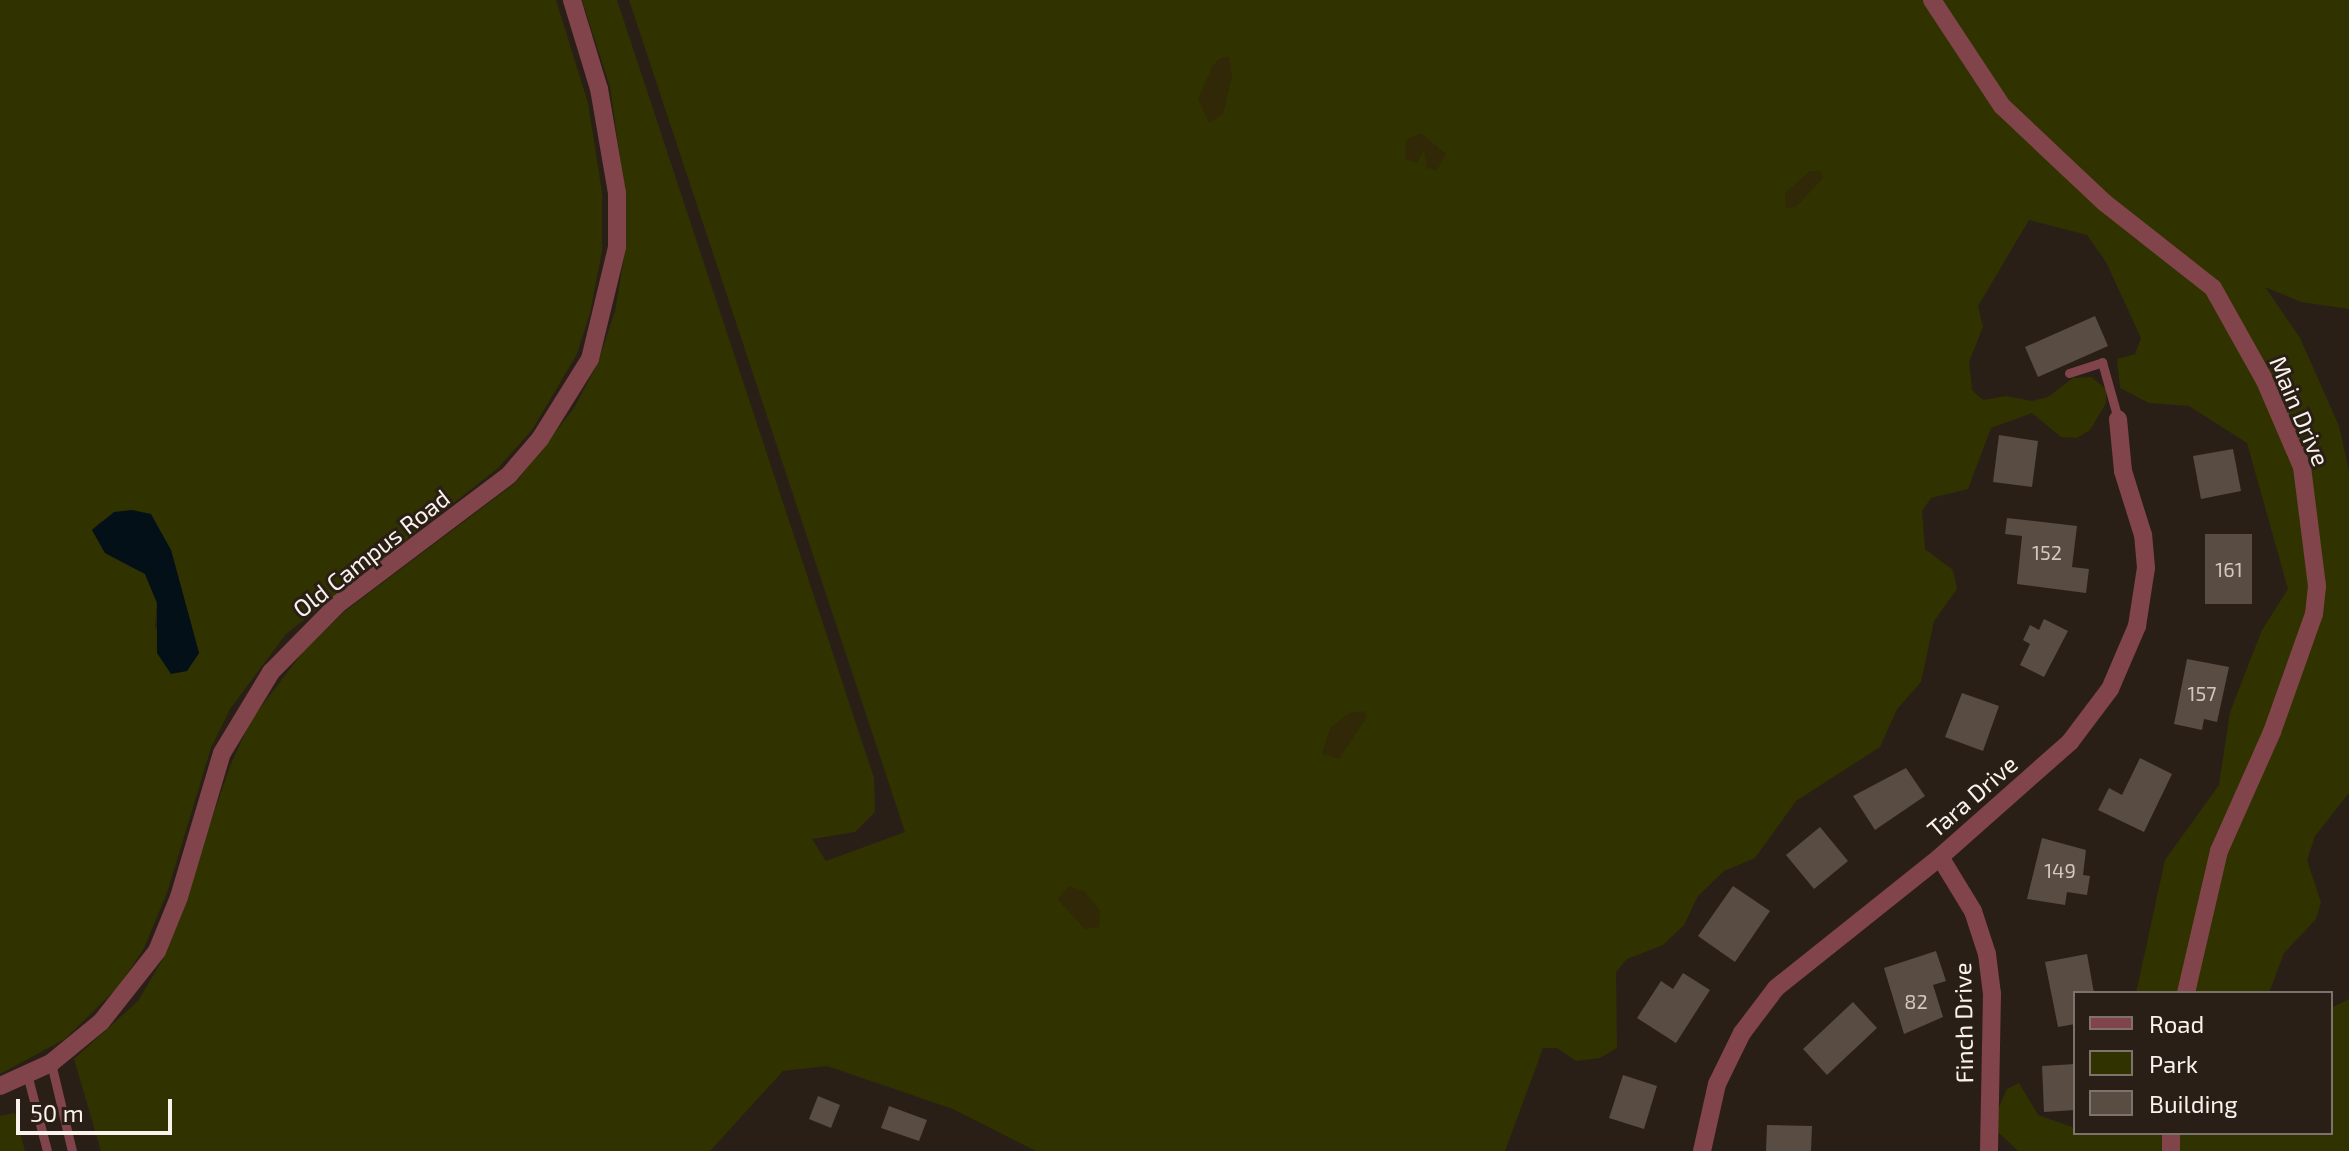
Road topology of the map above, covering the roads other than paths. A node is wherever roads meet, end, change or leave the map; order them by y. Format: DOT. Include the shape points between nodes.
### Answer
graph roads {
  1 [pos="572,0"];
  2 [pos="1932,0"];
  3 [pos="2069,373"];
  4 [pos="2118,419"];
  5 [pos="1940,857"];
  6 [pos="2186,991"];
  7 [pos="51,1063"];
  8 [pos="27,1074"];
  9 [pos="0,1086"];
  10 [pos="47,1151"];
  11 [pos="72,1151"];
  12 [pos="1702,1151"];
  13 [pos="1989,1151"];
  1 -- 7 [label="street, Old Campus Road" via="599,89 617,193 617,247 590,359 540,439 509,475 338,604 271,672 222,753 179,897 157,951 101,1022"];
  2 -- 6 [label="street, Main Drive" via="2002,106 2105,203 2213,288 2265,381 2302,467 2317,586 2314,614 2272,732 2219,851"];
  3 -- 4 [label="lane" via="2102,362"];
  4 -- 5 [label="street, Tara Drive" via="2123,471 2145,558 2142,605 2130,647 2086,725"];
  5 -- 12 [label="street, Tara Drive" via="1776,988 1742,1033 1717,1084"];
  5 -- 13 [label="street, Finch Drive" via="1973,911 1989,965"];
  7 -- 8 [label="street, Old Campus Road"];
  7 -- 11 [label="lane"];
  8 -- 9 [label="street, Old Campus Road"];
  8 -- 10 [label="lane"];
}
